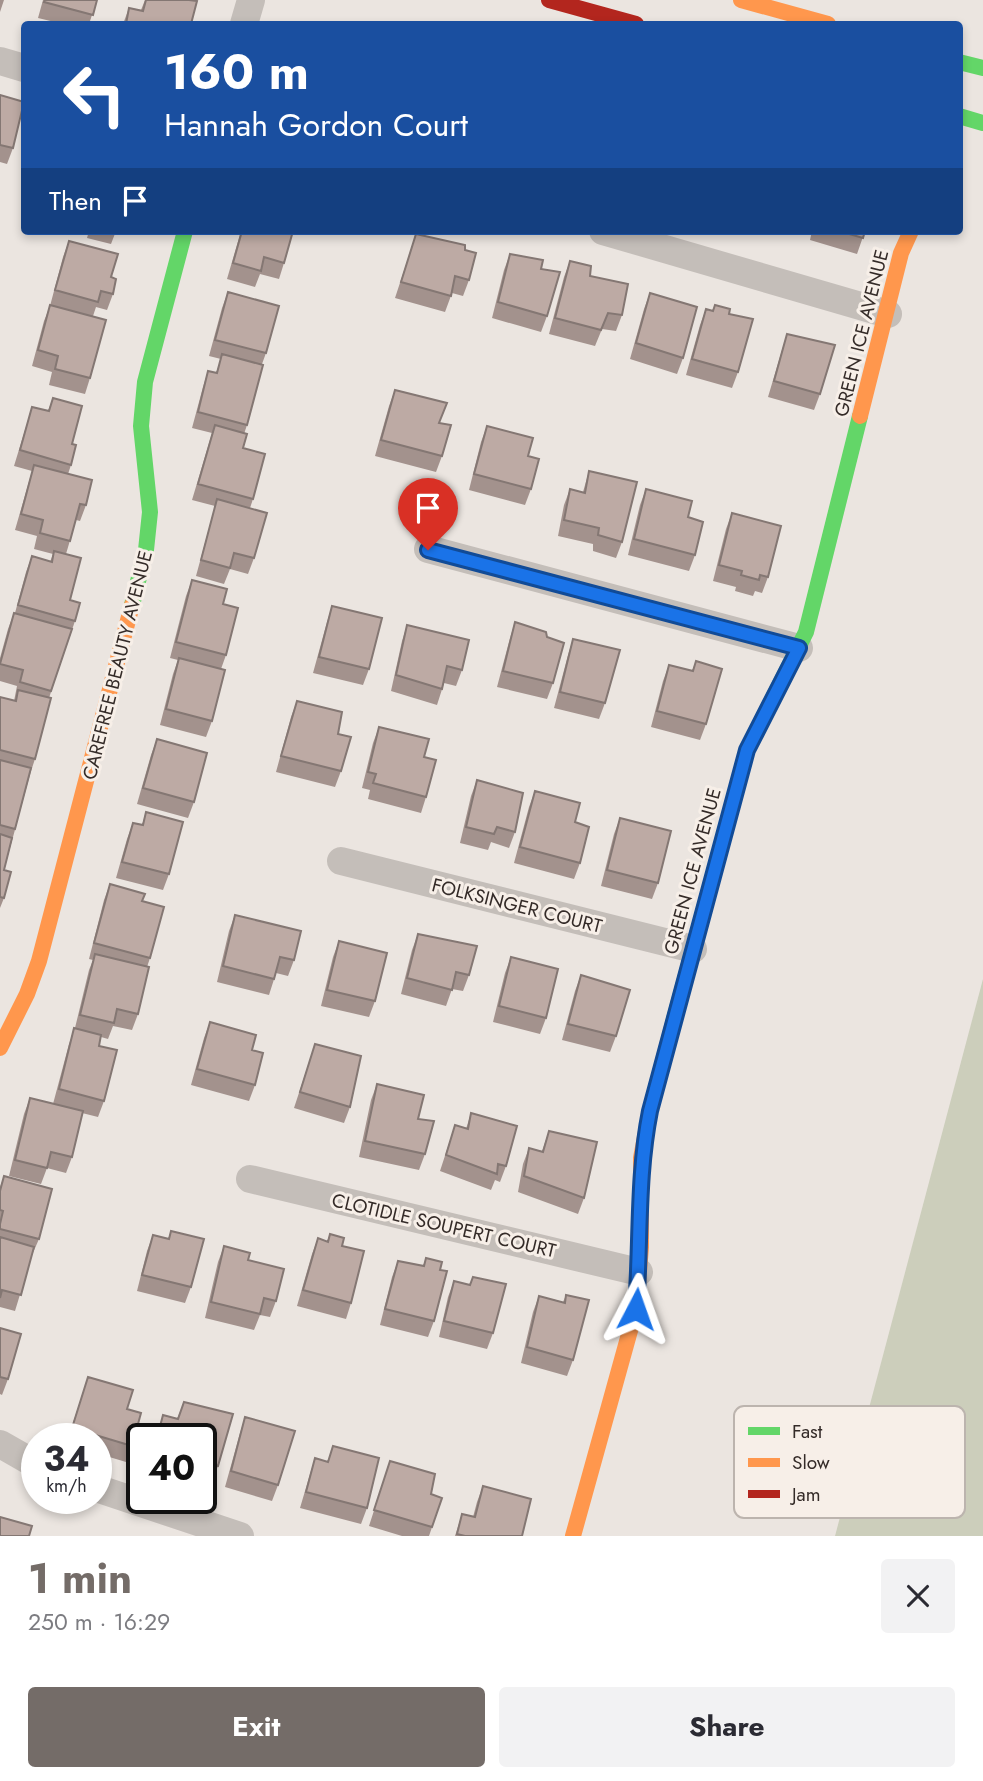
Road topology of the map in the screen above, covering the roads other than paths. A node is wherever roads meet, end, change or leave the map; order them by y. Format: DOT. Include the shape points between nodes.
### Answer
graph roads {
  1 [pos="251,0"];
  2 [pos="549,0"];
  3 [pos="741,0"];
  4 [pos="245,21"];
  5 [pos="625,21"];
  6 [pos="817,21"];
  7 [pos="0,61"];
  8 [pos="963,63"];
  9 [pos="21,67"];
  10 [pos="983,68"];
  11 [pos="963,117"];
  12 [pos="983,122"];
  13 [pos="184,235"];
  14 [pos="617,235"];
  15 [pos="909,235"];
  16 [pos="888,314"];
  17 [pos="428,550"];
  18 [pos="799,648"];
  19 [pos="341,861"];
  20 [pos="693,949"];
  21 [pos="0,1048"];
  22 [pos="250,1179"];
  23 [pos="639,1272"];
  24 [pos="0,1444"];
  25 [pos="21,1456"];
  26 [pos="112,1493"];
  27 [pos="240,1536"];
  28 [pos="573,1536"];
  1 -- 4 [label="street"];
  2 -- 5 [label="street"];
  3 -- 6 [label="street"];
  7 -- 9 [label="street"];
  8 -- 10 [label="street"];
  11 -- 12 [label="street"];
  13 -- 21 [label="street, CAREFREE BEAUTY AVENUE" via="145,382 141,426 150,512 134,606 39,961"];
  14 -- 16 [label="street"];
  15 -- 16 [label="street, GREEN ICE AVENUE"];
  16 -- 18 [label="street, GREEN ICE AVENUE" via="822,578"];
  17 -- 18 [label="street"];
  18 -- 20 [label="street, GREEN ICE AVENUE" via="747,750"];
  19 -- 20 [label="street, FOLKSINGER COURT"];
  20 -- 23 [label="street, GREEN ICE AVENUE" via="641,1157"];
  22 -- 23 [label="street, CLOTIDLE SOUPERT COURT"];
  23 -- 28 [label="street, GREEN ICE AVENUE" via="636,1309"];
  24 -- 25 [label="street"];
  26 -- 27 [label="street"];
}
